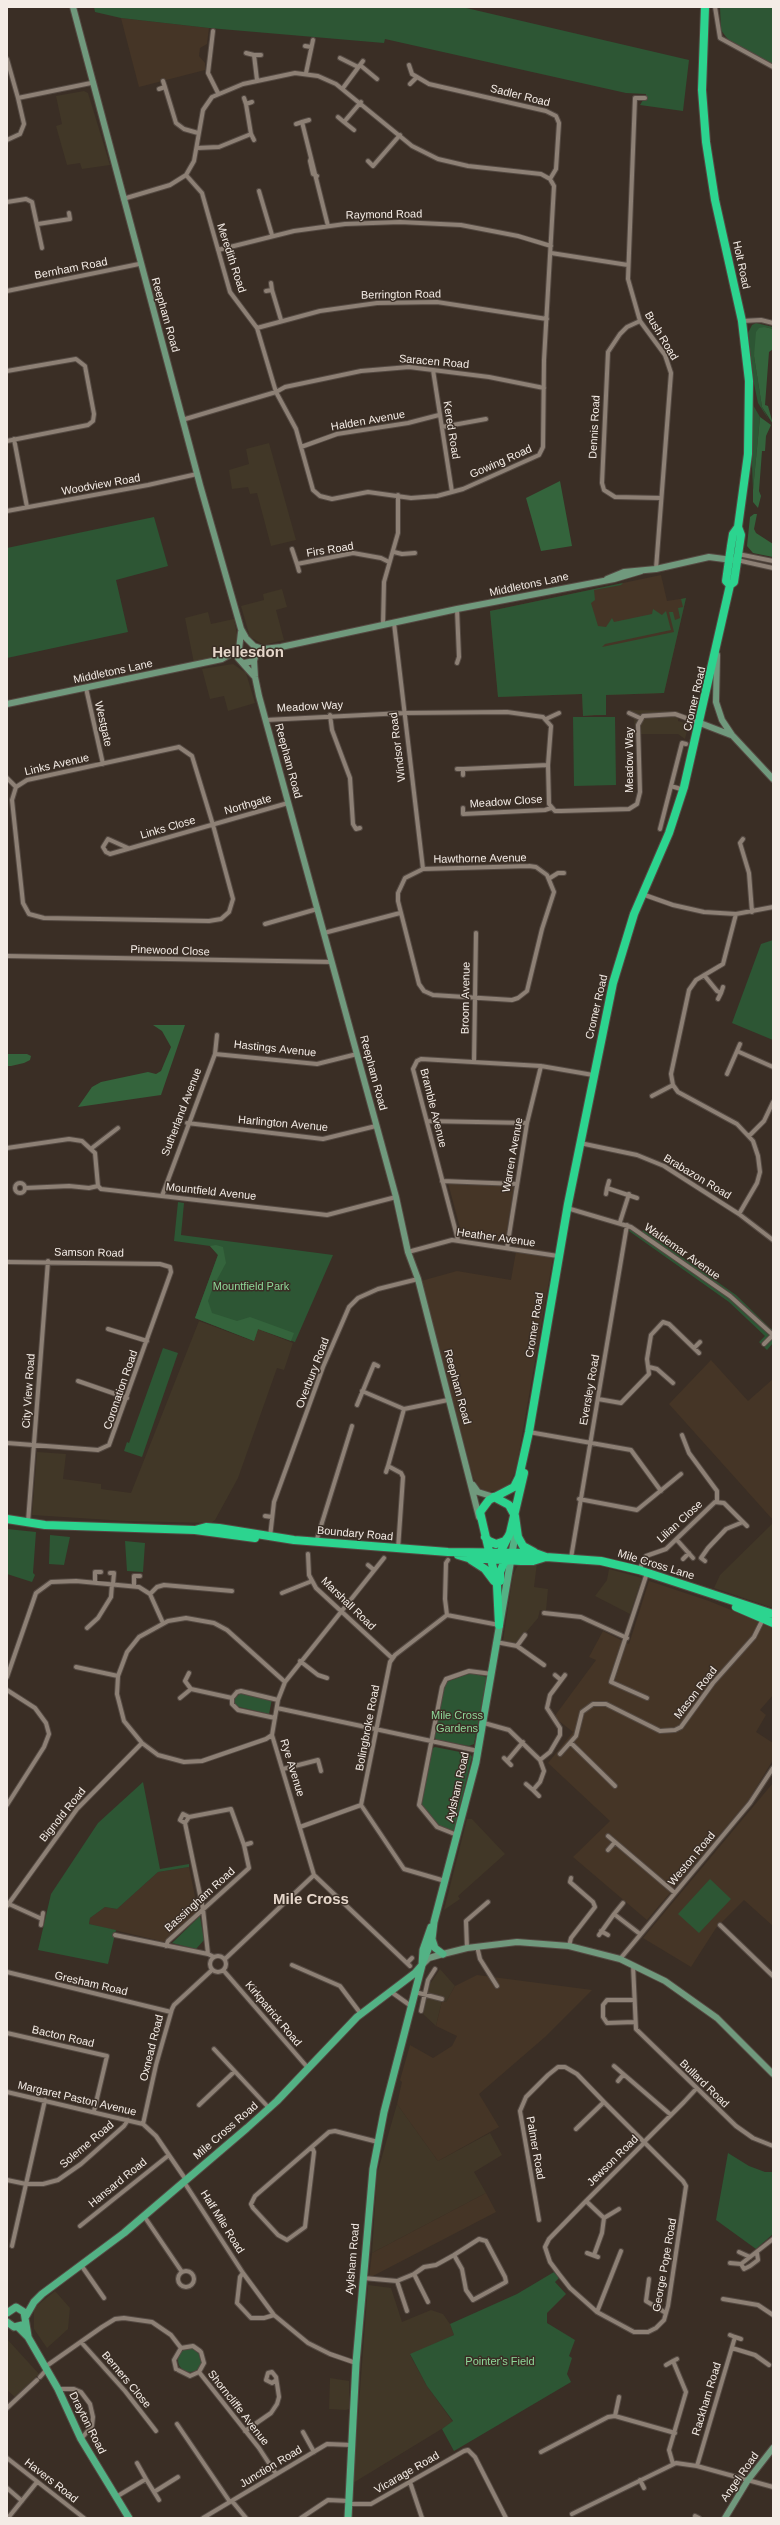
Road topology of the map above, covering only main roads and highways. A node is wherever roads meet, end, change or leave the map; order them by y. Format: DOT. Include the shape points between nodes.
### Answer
graph roads {
  1 [pos="705,7"];
  2 [pos="733,556"];
  3 [pos="526,1444"];
  4 [pos="494,1497"];
  5 [pos="515,1516"];
  6 [pos="7,1519"];
  7 [pos="513,1531"];
  8 [pos="485,1536"];
  9 [pos="535,1553"];
  10 [pos="448,1556"];
  11 [pos="503,1556"];
  12 [pos="546,1557"];
  13 [pos="468,1558"];
  14 [pos="497,1585"];
  15 [pos="499,1602"];
  16 [pos="767,1615"];
  17 [pos="773,1623"];
  18 [pos="499,1625"];
  19 [pos="434,1922"];
  20 [pos="432,1939"];
  21 [pos="443,1954"];
  22 [pos="422,1965"];
  23 [pos="34,2302"];
  24 [pos="7,2303"];
  25 [pos="15,2308"];
  26 [pos="7,2313"];
  27 [pos="26,2318"];
  28 [pos="7,2322"];
  29 [pos="13,2328"];
  30 [pos="28,2337"];
  31 [pos="129,2518"];
  32 [pos="348,2518"];
  1 -- 2 [label="highway, Holt Road" via="702,83 706,145 742,321 749,407 746,477 738,527 733,534"];
  2 -- 3 [label="highway, Cromer Road" via="734,582 730,585 684,790 669,833 642,894 613,983 567,1208"];
  3 -- 4 [label="highway, Cromer Road" via="516,1484 506,1493"];
  3 -- 5 [label="highway, Cromer Road" via="525,1467"];
  4 -- 5 [label="highway, Reepham Road" via="509,1504"];
  4 -- 8 [label="highway, Reepham Road" via="482,1506 480,1518"];
  5 -- 7 [label="highway, Cromer Road"];
  6 -- 10 [label="highway, Boundary Road" via="45,1525 195,1530 206,1527 266,1537"];
  7 -- 8 [label="highway" via="500,1544 492,1543"];
  7 -- 9 [label="highway" via="522,1544"];
  7 -- 11 [label="highway, Cromer Road"];
  7 -- 11 [label="main road, Cromer Road"];
  8 -- 10 [label="highway, Boundary Road" via="477,1548"];
  8 -- 11 [label="highway, Reepham Road"];
  9 -- 11 [label="highway, Mile Cross Lane"];
  9 -- 12 [label="highway, Mile Cross Lane"];
  10 -- 11 [label="highway, Boundary Road"];
  10 -- 13 [label="highway, Boundary Road"];
  11 -- 12 [label="highway"];
  11 -- 13 [label="highway, Boundary Road"];
  11 -- 14 [label="highway, Reepham Road"];
  11 -- 15 [label="highway"];
  11 -- 18 [label="main road, Aylsham Road"];
  12 -- 16 [label="highway, Mile Cross Lane" via="602,1561 643,1571"];
  13 -- 14 [label="highway" via="485,1569"];
  14 -- 15 [label="highway, Reepham Road"];
  15 -- 18 [label="highway"];
  16 -- 17 [label="highway, Mile Cross Lane"];
  18 -- 19 [label="main road, Aylsham Road" via="478,1751"];
  19 -- 20 [label="main road, Aylsham Road"];
  19 -- 22 [label="main road, Aylsham Road" via="426,1937"];
  20 -- 21 [label="main road" via="434,1947"];
  20 -- 22 [label="main road, Aylsham Road"];
  22 -- 23 [label="main road, Mile Cross Road" via="361,2014 269,2108 185,2181"];
  22 -- 32 [label="main road, Aylsham Road" via="378,2142 371,2185 356,2363"];
  23 -- 25 [label="main road, Mile Cross Road"];
  23 -- 27 [label="main road, Mile Cross Road"];
  24 -- 25 [label="main road"];
  25 -- 26 [label="main road"];
  25 -- 27 [label="main road" via="21,2309"];
  27 -- 29 [label="main road"];
  27 -- 30 [label="main road, Drayton Road"];
  28 -- 29 [label="main road, Drayton Road"];
  29 -- 30 [label="main road, Drayton Road"];
  30 -- 31 [label="main road, Drayton Road" via="58,2389 81,2439"];
}
